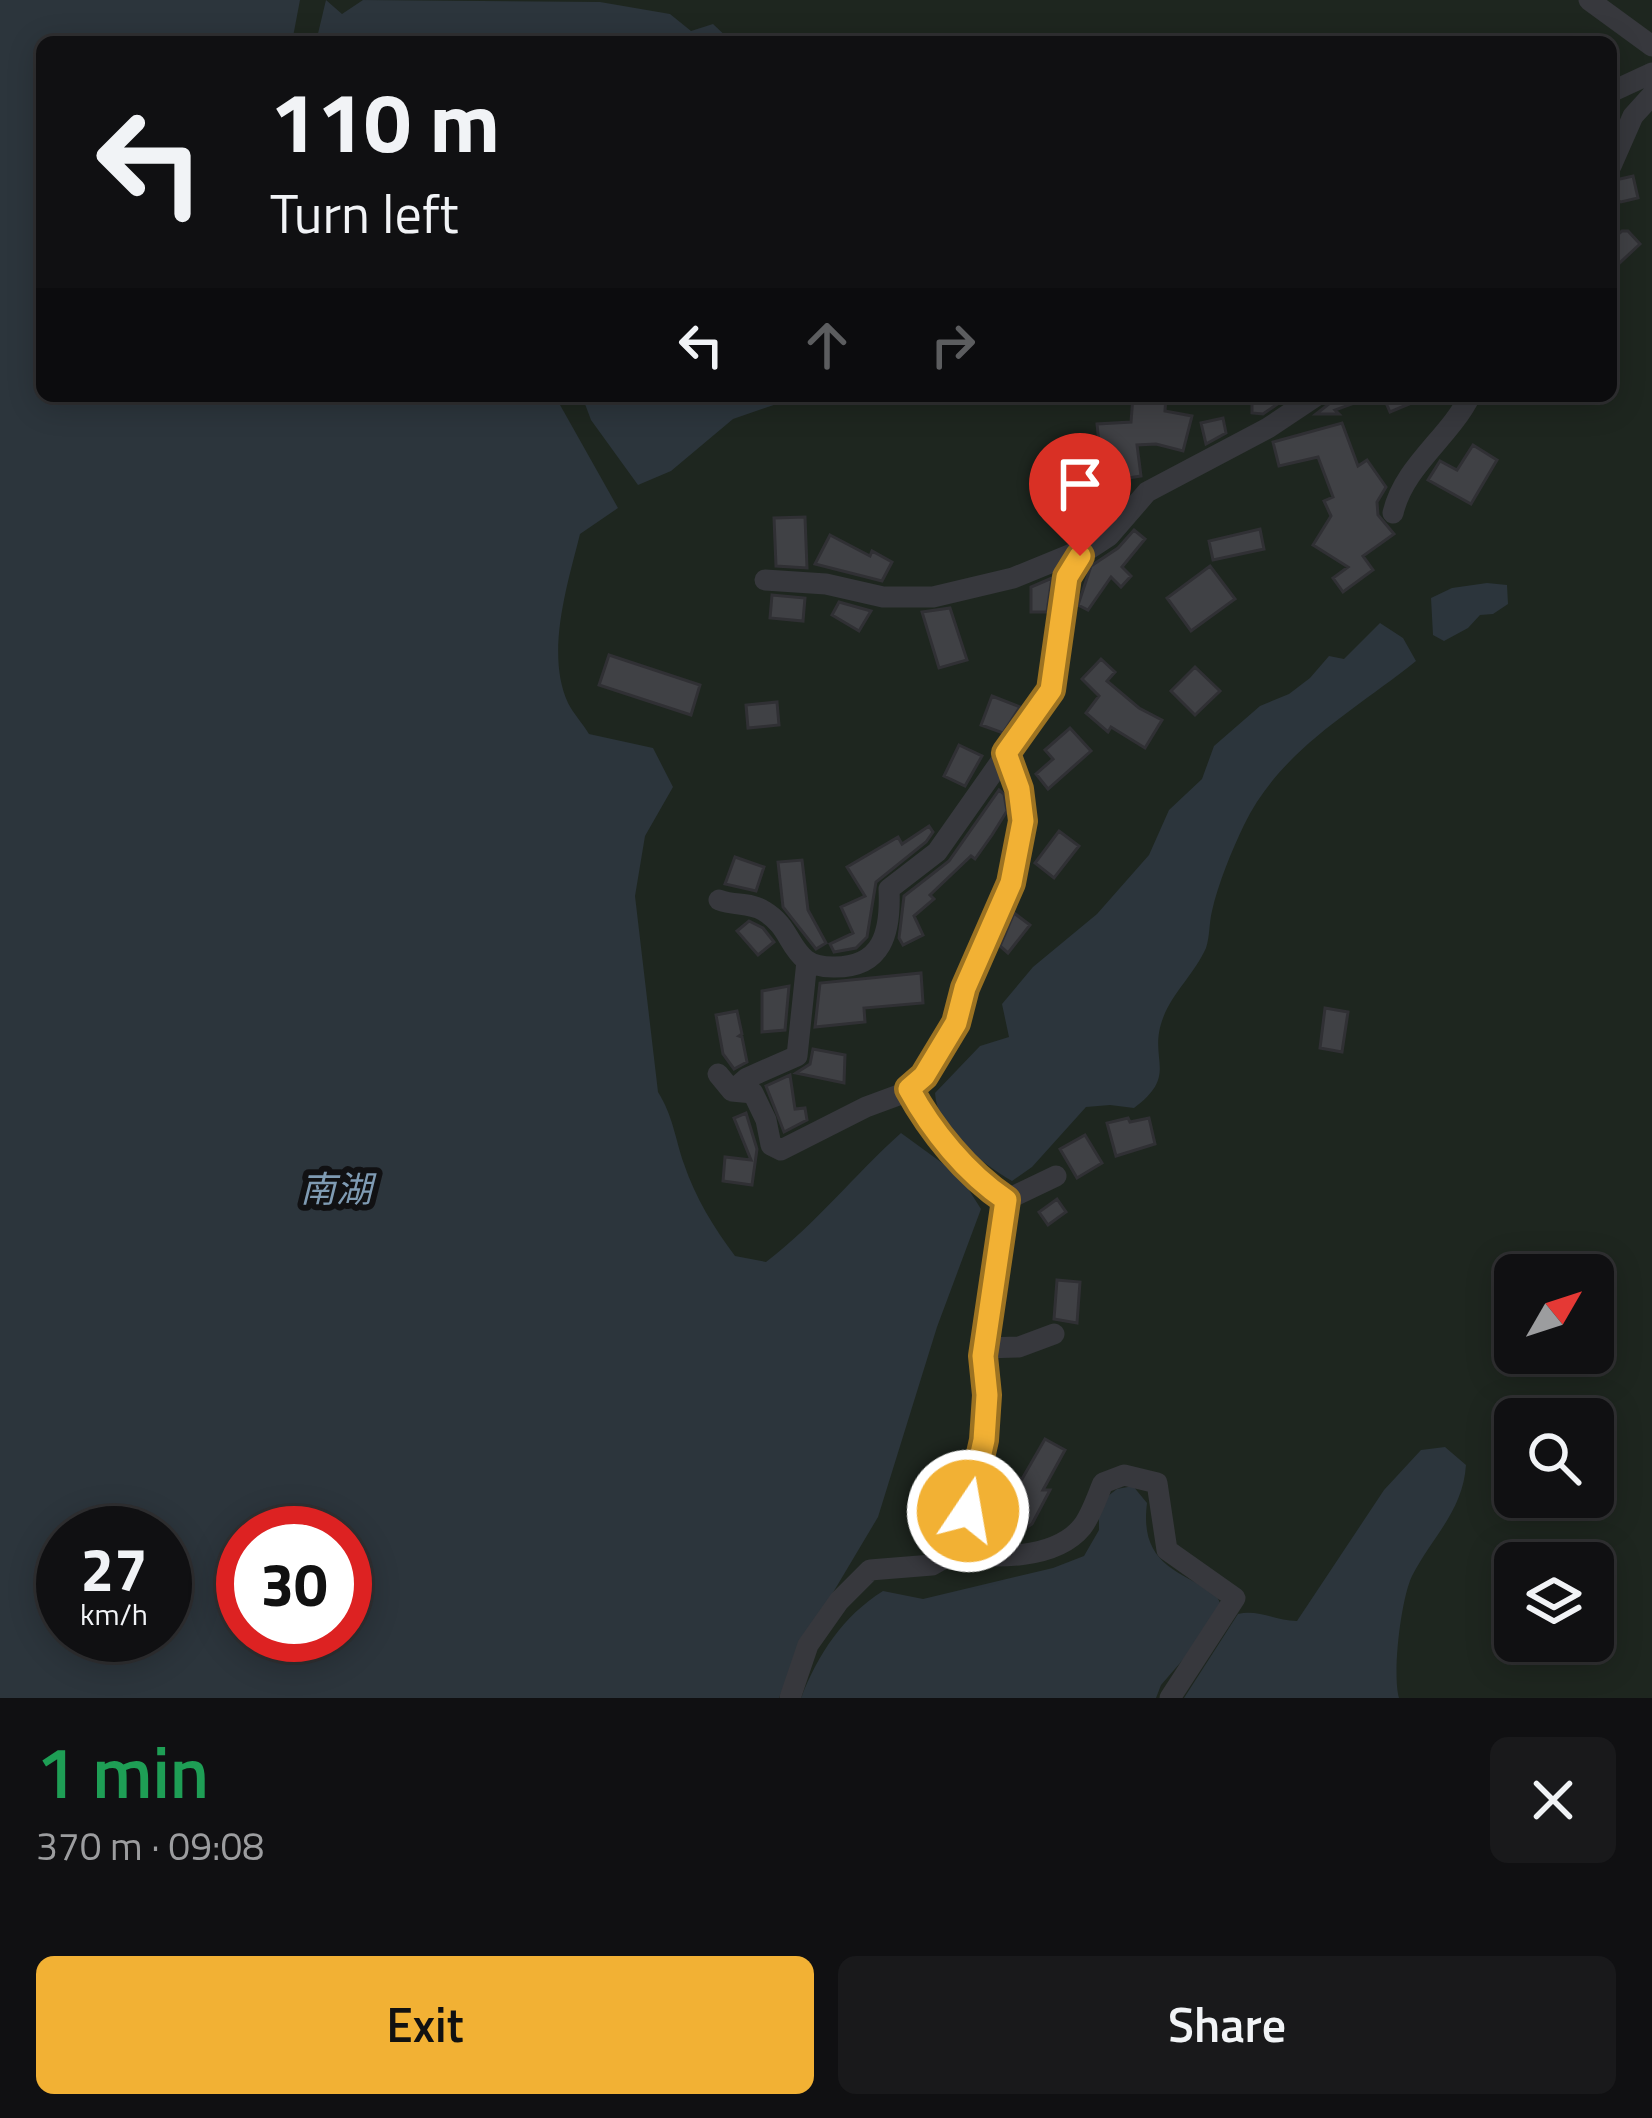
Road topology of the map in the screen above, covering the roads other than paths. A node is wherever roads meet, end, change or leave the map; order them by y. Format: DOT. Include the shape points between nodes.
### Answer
graph roads {
  1 [pos="1589,0"];
  2 [pos="1652,46"];
  3 [pos="1652,74"];
  4 [pos="1617,89"];
  5 [pos="1652,95"];
  6 [pos="1617,152"];
  7 [pos="1307,402"];
  8 [pos="1466,402"];
  9 [pos="1393,513"];
  10 [pos="1096,544"];
  11 [pos="765,580"];
  12 [pos="1006,753"];
  13 [pos="719,900"];
  14 [pos="807,961"];
  15 [pos="909,1089"];
  16 [pos="1056,1176"];
  17 [pos="1006,1200"];
  18 [pos="1054,1334"];
  19 [pos="984,1348"];
  20 [pos="955,1552"];
  21 [pos="790,1698"];
  22 [pos="1170,1698"];
  1 -- 2 [label="street"];
  3 -- 4 [label="street"];
  5 -- 6 [label="street"];
  7 -- 10 [label="street" via="1148,492"];
  8 -- 9 [label="street"];
  10 -- 11 [label="street" via="1013,578 933,597"];
  10 -- 12 [label="street" via="1067,577 1051,690"];
  12 -- 14 [label="street" via="938,852 889,889 885,935 874,956 844,968"];
  12 -- 15 [label="street" via="1023,821 1011,883 956,1023"];
  13 -- 14 [label="street" via="767,913"];
  14 -- 15 [label="street" via="797,1055 725,1083 753,1093 771,1145 781,1150"];
  15 -- 17 [label="street" via="982,1184"];
  16 -- 17 [label="street"];
  17 -- 19 [label="street"];
  18 -- 19 [label="street"];
  19 -- 20 [label="street" via="984,1440"];
  20 -- 21 [label="street" via="932,1565 870,1570 808,1645"];
  20 -- 22 [label="street" via="1021,1554 1061,1543 1082,1527 1103,1484 1124,1474 1157,1483 1166,1550 1235,1598"];
}
